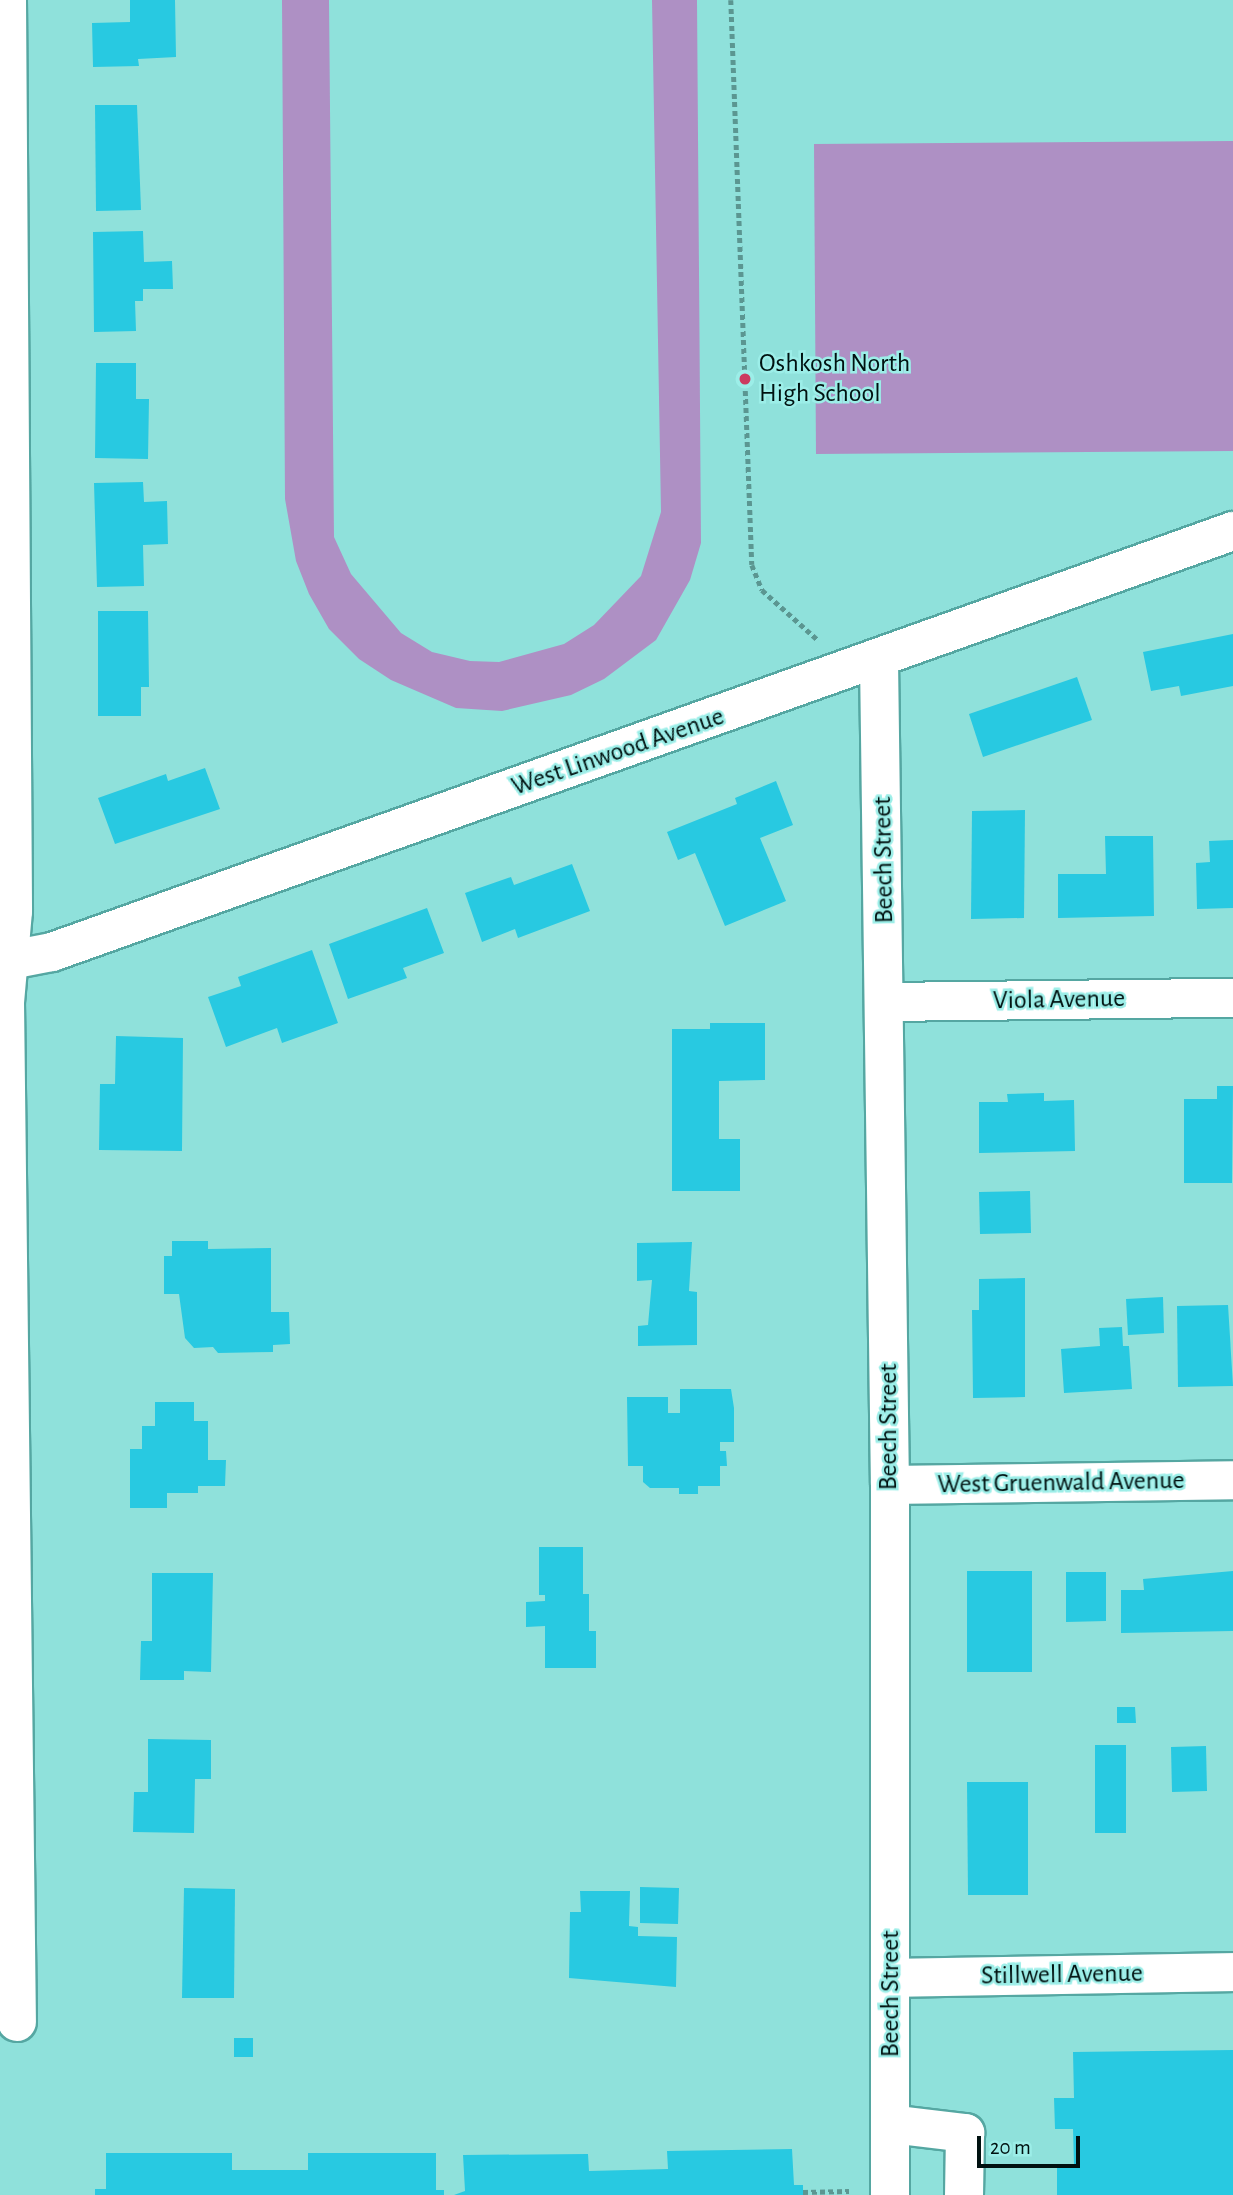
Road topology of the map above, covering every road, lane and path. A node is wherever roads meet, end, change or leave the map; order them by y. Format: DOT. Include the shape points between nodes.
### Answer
graph roads {
  1 [pos="7,0"];
  2 [pos="731,0"];
  3 [pos="4,183"];
  4 [pos="1233,531"];
  5 [pos="879,660"];
  6 [pos="836,675"];
  7 [pos="3,962"];
  8 [pos="1233,998"];
  9 [pos="886,1002"];
  10 [pos="1233,1480"];
  11 [pos="890,1485"];
  12 [pos="1233,1972"];
  13 [pos="891,1978"];
  14 [pos="17,2022"];
  15 [pos="890,2124"];
  16 [pos="849,2191"];
  17 [pos="803,2192"];
  18 [pos="890,2195"];
  19 [pos="964,2195"];
  1 -- 3 [label="street"];
  2 -- 6 [label="path" via="752,565 762,590 815,636"];
  3 -- 7 [label="street" via="13,911"];
  4 -- 5 [label="street, West Linwood Avenue"];
  5 -- 6 [label="street, West Linwood Avenue"];
  5 -- 9 [label="street, Beech Street"];
  6 -- 7 [label="street, West Linwood Avenue" via="52,952"];
  7 -- 14 [label="street"];
  8 -- 9 [label="street, Viola Avenue"];
  9 -- 11 [label="street, Beech Street"];
  10 -- 11 [label="street, West Gruenwald Avenue"];
  11 -- 13 [label="street, Beech Street"];
  12 -- 13 [label="street, Stillwell Avenue"];
  13 -- 15 [label="street, Beech Street"];
  15 -- 18 [label="street, Beech Street"];
  15 -- 19 [label="street" via="965,2133"];
  16 -- 17 [label="path"];
}
